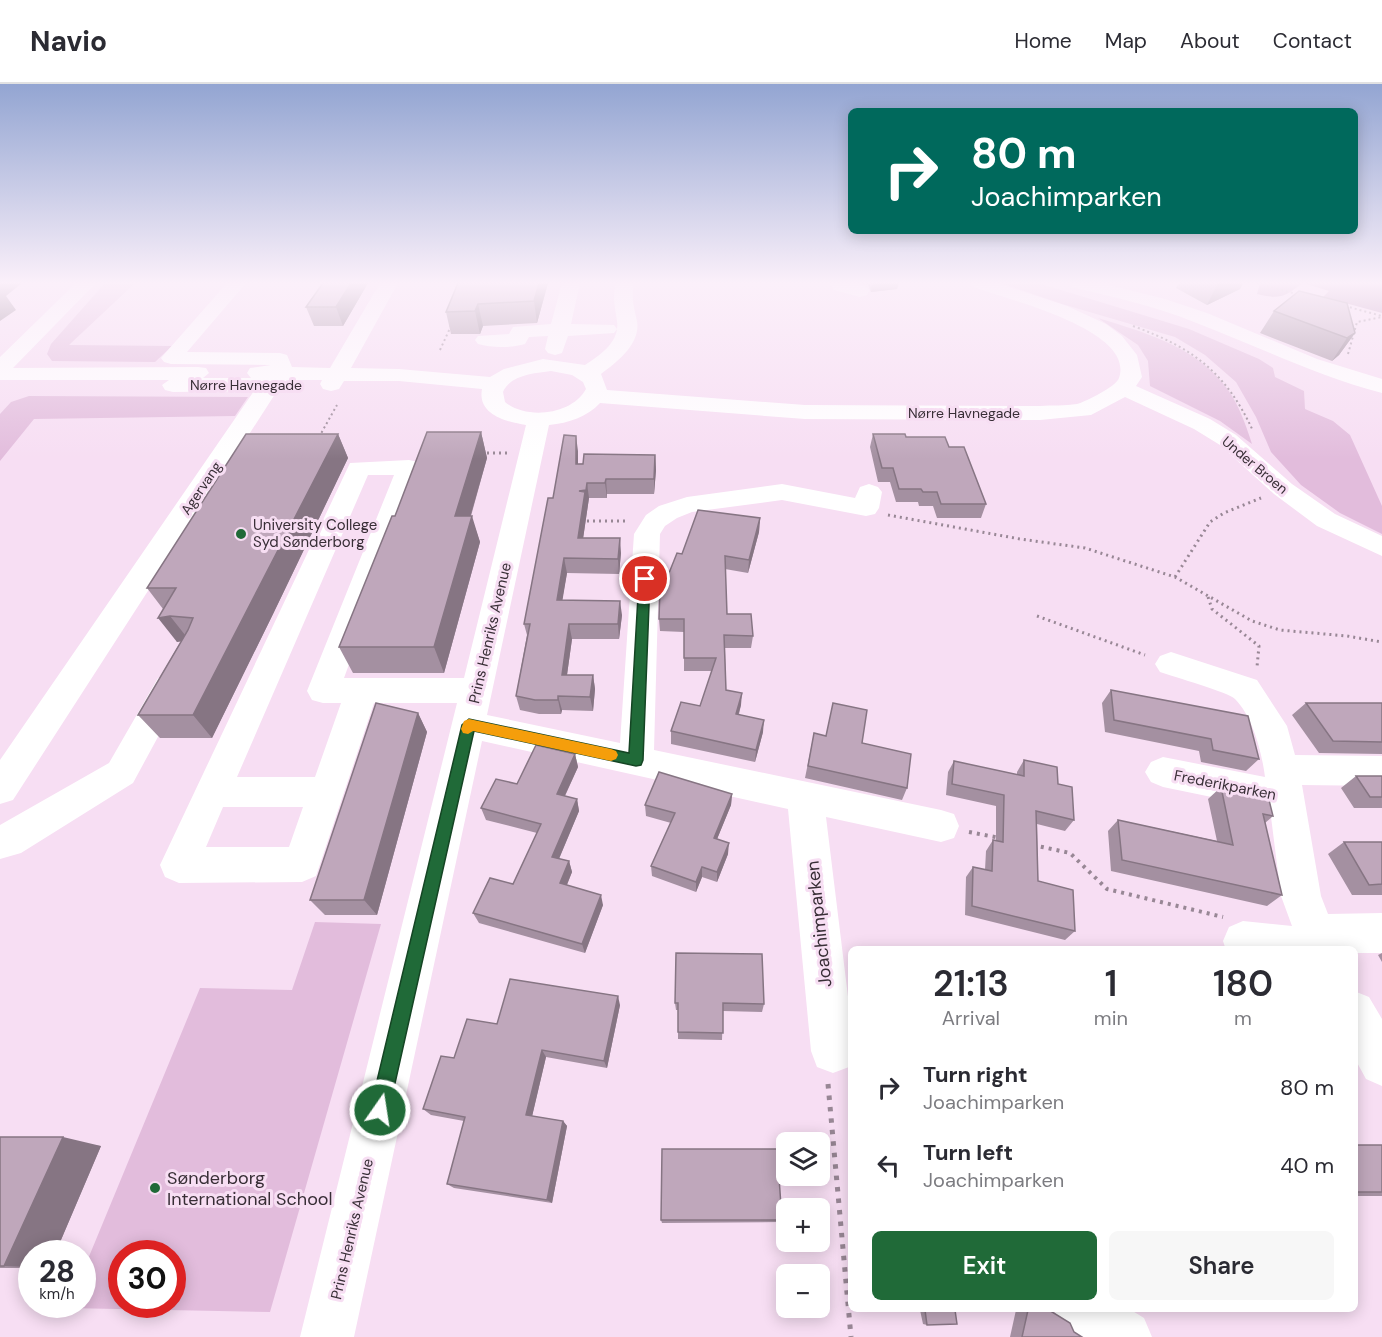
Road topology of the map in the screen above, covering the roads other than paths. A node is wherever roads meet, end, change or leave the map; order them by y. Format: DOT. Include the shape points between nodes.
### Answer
graph roads {
  1 [pos="28,341"];
  2 [pos="186,341"];
  3 [pos="355,341"];
  4 [pos="557,341"];
  5 [pos="620,341"];
  6 [pos="1116,341"];
  7 [pos="1257,341"];
  8 [pos="551,365"];
  9 [pos="0,369"];
  10 [pos="0,374"];
  11 [pos="588,374"];
  12 [pos="274,378"];
  13 [pos="334,379"];
  14 [pos="1363,380"];
  15 [pos="0,387"];
  16 [pos="494,387"];
  17 [pos="1124,389"];
  18 [pos="595,396"];
  19 [pos="539,420"];
  20 [pos="868,500"];
  21 [pos="1382,547"];
  22 [pos="182,663"];
  23 [pos="1172,664"];
  24 [pos="362,691"];
  25 [pos="473,708"];
  26 [pos="636,760"];
  27 [pos="1382,771"];
  28 [pos="1163,772"];
  29 [pos="1284,783"];
  30 [pos="0,789"];
  31 [pos="212,792"];
  32 [pos="327,792"];
  33 [pos="805,796"];
  34 [pos="941,826"];
  35 [pos="0,842"];
  36 [pos="1382,933"];
  37 [pos="1243,941"];
  38 [pos="1319,944"];
  39 [pos="1358,1018"];
  40 [pos="833,1051"];
  41 [pos="1382,1063"];
  42 [pos="1084,1312"];
  43 [pos="327,1337"];
  44 [pos="1125,1337"];
  1 -- 9 [label="street"];
  2 -- 12 [label="street" via="171,358 280,358 282,366"];
  3 -- 13 [label="street"];
  4 -- 8 [label="street"];
  5 -- 11 [label="street"];
  6 -- 17 [label="street" via="1128,356 1131,378"];
  7 -- 14 [label="street"];
  8 -- 11 [label="street"];
  8 -- 16 [label="street" via="519,370"];
  10 -- 12 [label="street, Nørre Havnegade"];
  11 -- 18 [label="street" via="597,388"];
  12 -- 13 [label="street, Nørre Havnegade"];
  12 -- 15 [label="street, Nørre Havnegade"];
  12 -- 30 [label="street, Agervang"];
  13 -- 16 [label="street, Nørre Havnegade"];
  16 -- 19 [label="street" via="492,400 498,408"];
  17 -- 18 [label="street, Nørre Havnegade" via="1083,410 1040,413 805,412"];
  17 -- 21 [label="street, Under Broen" via="1202,424 1228,440 1326,520"];
  18 -- 19 [label="street" via="575,413"];
  19 -- 25 [label="street, Prins Henriks Avenue"];
  20 -- 26 [label="street" via="782,492 687,505 655,521 647,534"];
  22 -- 35 [label="street" via="121,773 8,841"];
  23 -- 29 [label="street, Frederikparken" via="1246,689 1270,726"];
  24 -- 25 [label="street"];
  24 -- 31 [label="street" via="323,691 409,467 359,468"];
  24 -- 32 [label="street"];
  25 -- 26 [label="street"];
  25 -- 43 [label="street, Prins Henriks Avenue"];
  26 -- 33 [label="street"];
  27 -- 29 [label="street, Frederikparken"];
  28 -- 29 [label="street, Frederikparken"];
  29 -- 38 [label="street, Frederikparken" via="1301,896"];
  31 -- 32 [label="street"];
  31 -- 32 [label="street" via="179,865 302,864"];
  33 -- 34 [label="street"];
  33 -- 40 [label="street, Joachimparken"];
  36 -- 38 [label="street"];
  37 -- 38 [label="street"];
  39 -- 41 [label="street"];
  42 -- 44 [label="street"];
}
